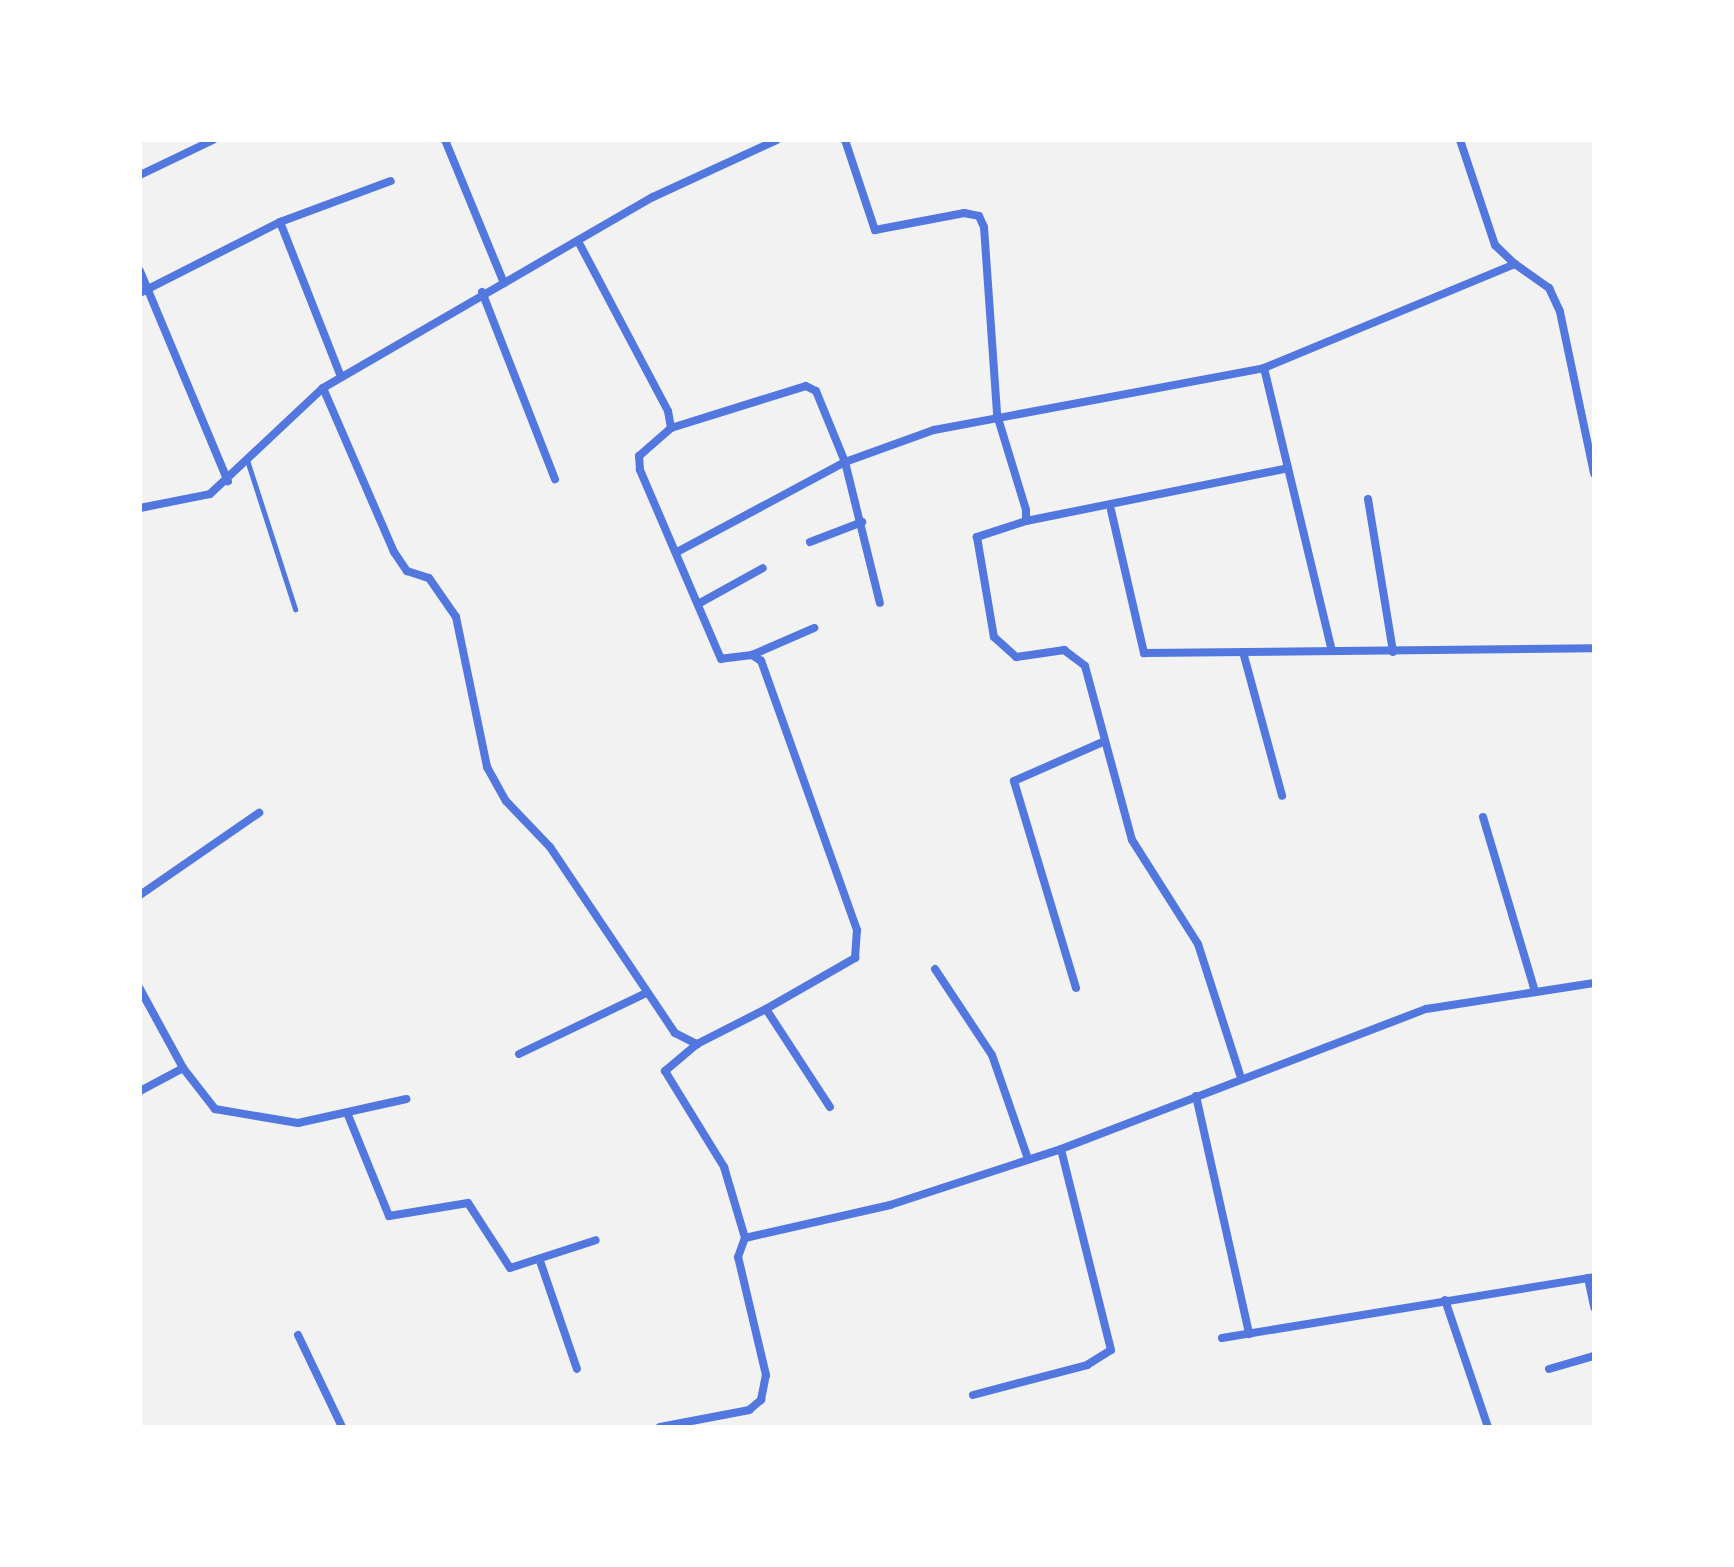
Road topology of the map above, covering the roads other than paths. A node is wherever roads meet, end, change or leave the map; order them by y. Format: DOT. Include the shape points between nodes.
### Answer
graph roads {
  1 [pos="213,140"];
  2 [pos="445,140"];
  3 [pos="777,140"];
  4 [pos="845,140"];
  5 [pos="1460,140"];
  6 [pos="140,175"];
  7 [pos="391,181"];
  8 [pos="280,222"];
  9 [pos="580,245"];
  10 [pos="1515,264"];
  11 [pos="140,271"];
  12 [pos="504,283"];
  13 [pos="142,291"];
  14 [pos="482,292"];
  15 [pos="1264,368"];
  16 [pos="341,377"];
  17 [pos="323,388"];
  18 [pos="997,415"];
  19 [pos="671,428"];
  20 [pos="1592,445"];
  21 [pos="247,460"];
  22 [pos="845,462"];
  23 [pos="1288,468"];
  24 [pos="1594,473"];
  25 [pos="555,479"];
  26 [pos="228,481"];
  27 [pos="1368,499"];
  28 [pos="140,508"];
  29 [pos="1111,510"];
  30 [pos="1026,521"];
  31 [pos="862,522"];
  32 [pos="810,542"];
  33 [pos="677,552"];
  34 [pos="763,568"];
  35 [pos="880,603"];
  36 [pos="698,604"];
  37 [pos="295,609"];
  38 [pos="814,628"];
  39 [pos="1594,648"];
  40 [pos="1332,651"];
  41 [pos="1243,652"];
  42 [pos="1393,652"];
  43 [pos="752,655"];
  44 [pos="1103,742"];
  45 [pos="1282,796"];
  46 [pos="259,813"];
  47 [pos="1483,817"];
  48 [pos="140,895"];
  49 [pos="935,969"];
  50 [pos="1594,983"];
  51 [pos="1076,988"];
  52 [pos="1534,988"];
  53 [pos="140,989"];
  54 [pos="644,994"];
  55 [pos="766,1009"];
  56 [pos="697,1044"];
  57 [pos="519,1054"];
  58 [pos="183,1068"];
  59 [pos="1240,1075"];
  60 [pos="140,1091"];
  61 [pos="1196,1096"];
  62 [pos="406,1099"];
  63 [pos="830,1107"];
  64 [pos="348,1115"];
  65 [pos="1061,1149"];
  66 [pos="1027,1156"];
  67 [pos="745,1238"];
  68 [pos="596,1240"];
  69 [pos="540,1261"];
  70 [pos="1591,1278"];
  71 [pos="1445,1300"];
  72 [pos="1594,1307"];
  73 [pos="1249,1334"];
  74 [pos="298,1335"];
  75 [pos="1222,1338"];
  76 [pos="1594,1356"];
  77 [pos="577,1369"];
  78 [pos="1549,1369"];
  79 [pos="973,1395"];
  80 [pos="342,1427"];
  81 [pos="660,1427"];
  82 [pos="1488,1427"];
  1 -- 6 [label="street"];
  2 -- 12 [label="street"];
  3 -- 9 [label="street" via="653,197"];
  4 -- 18 [label="street" via="875,230 979,216"];
  5 -- 10 [label="street" via="1495,245"];
  7 -- 8 [label="street"];
  8 -- 13 [label="street"];
  8 -- 16 [label="street"];
  9 -- 12 [label="street"];
  9 -- 19 [label="street"];
  10 -- 15 [label="street"];
  10 -- 20 [label="street" via="1549,288 1560,312"];
  11 -- 13 [label="street"];
  12 -- 14 [label="street"];
  13 -- 26 [label="street"];
  14 -- 16 [label="street"];
  14 -- 25 [label="street"];
  15 -- 18 [label="street"];
  15 -- 23 [label="street"];
  16 -- 17 [label="street"];
  17 -- 21 [label="street"];
  17 -- 54 [label="street" via="394,552 407,571 429,578 456,617 487,767 506,801 550,847"];
  18 -- 22 [label="street"];
  18 -- 30 [label="street"];
  19 -- 22 [label="street" via="806,386 821,401"];
  19 -- 33 [label="street" via="639,456"];
  20 -- 24 [label="street"];
  21 -- 26 [label="street"];
  21 -- 37 [label="lane"];
  22 -- 31 [label="street"];
  22 -- 33 [label="street"];
  23 -- 29 [label="street"];
  23 -- 40 [label="street"];
  26 -- 28 [label="street" via="210,494"];
  27 -- 42 [label="street"];
  29 -- 30 [label="street"];
  29 -- 41 [label="street" via="1144,653"];
  30 -- 44 [label="street" via="977,537 994,637 1016,657 1078,654"];
  31 -- 32 [label="street"];
  31 -- 35 [label="street"];
  33 -- 36 [label="street"];
  34 -- 36 [label="street"];
  36 -- 43 [label="street" via="721,659"];
  38 -- 43 [label="street"];
  39 -- 42 [label="street" via="1459,645"];
  40 -- 41 [label="street"];
  40 -- 42 [label="street"];
  41 -- 45 [label="street"];
  43 -- 55 [label="street" via="769,680 860,945 855,958"];
  44 -- 51 [label="street" via="1014,781"];
  44 -- 59 [label="street" via="1132,840 1198,944"];
  46 -- 48 [label="street"];
  47 -- 52 [label="street"];
  49 -- 66 [label="street" via="992,1055"];
  50 -- 52 [label="street"];
  52 -- 59 [label="street" via="1426,1009"];
  53 -- 58 [label="street"];
  54 -- 56 [label="street" via="675,1033"];
  54 -- 57 [label="street"];
  55 -- 56 [label="street"];
  55 -- 63 [label="street"];
  56 -- 67 [label="street" via="665,1071 724,1167"];
  58 -- 60 [label="street"];
  58 -- 64 [label="street" via="215,1109 237,1117 298,1123"];
  59 -- 61 [label="street"];
  61 -- 65 [label="street"];
  61 -- 73 [label="street"];
  62 -- 64 [label="street"];
  64 -- 69 [label="street" via="389,1216 468,1203 510,1268"];
  65 -- 66 [label="street"];
  65 -- 79 [label="street" via="1111,1350 1087,1365"];
  66 -- 67 [label="street" via="890,1205"];
  67 -- 81 [label="street" via="738,1257 766,1375 761,1400 749,1410"];
  68 -- 69 [label="street"];
  69 -- 77 [label="street"];
  70 -- 71 [label="street"];
  70 -- 72 [label="street"];
  71 -- 73 [label="street"];
  71 -- 82 [label="street"];
  73 -- 75 [label="street"];
  74 -- 80 [label="street"];
  76 -- 78 [label="street"];
}
